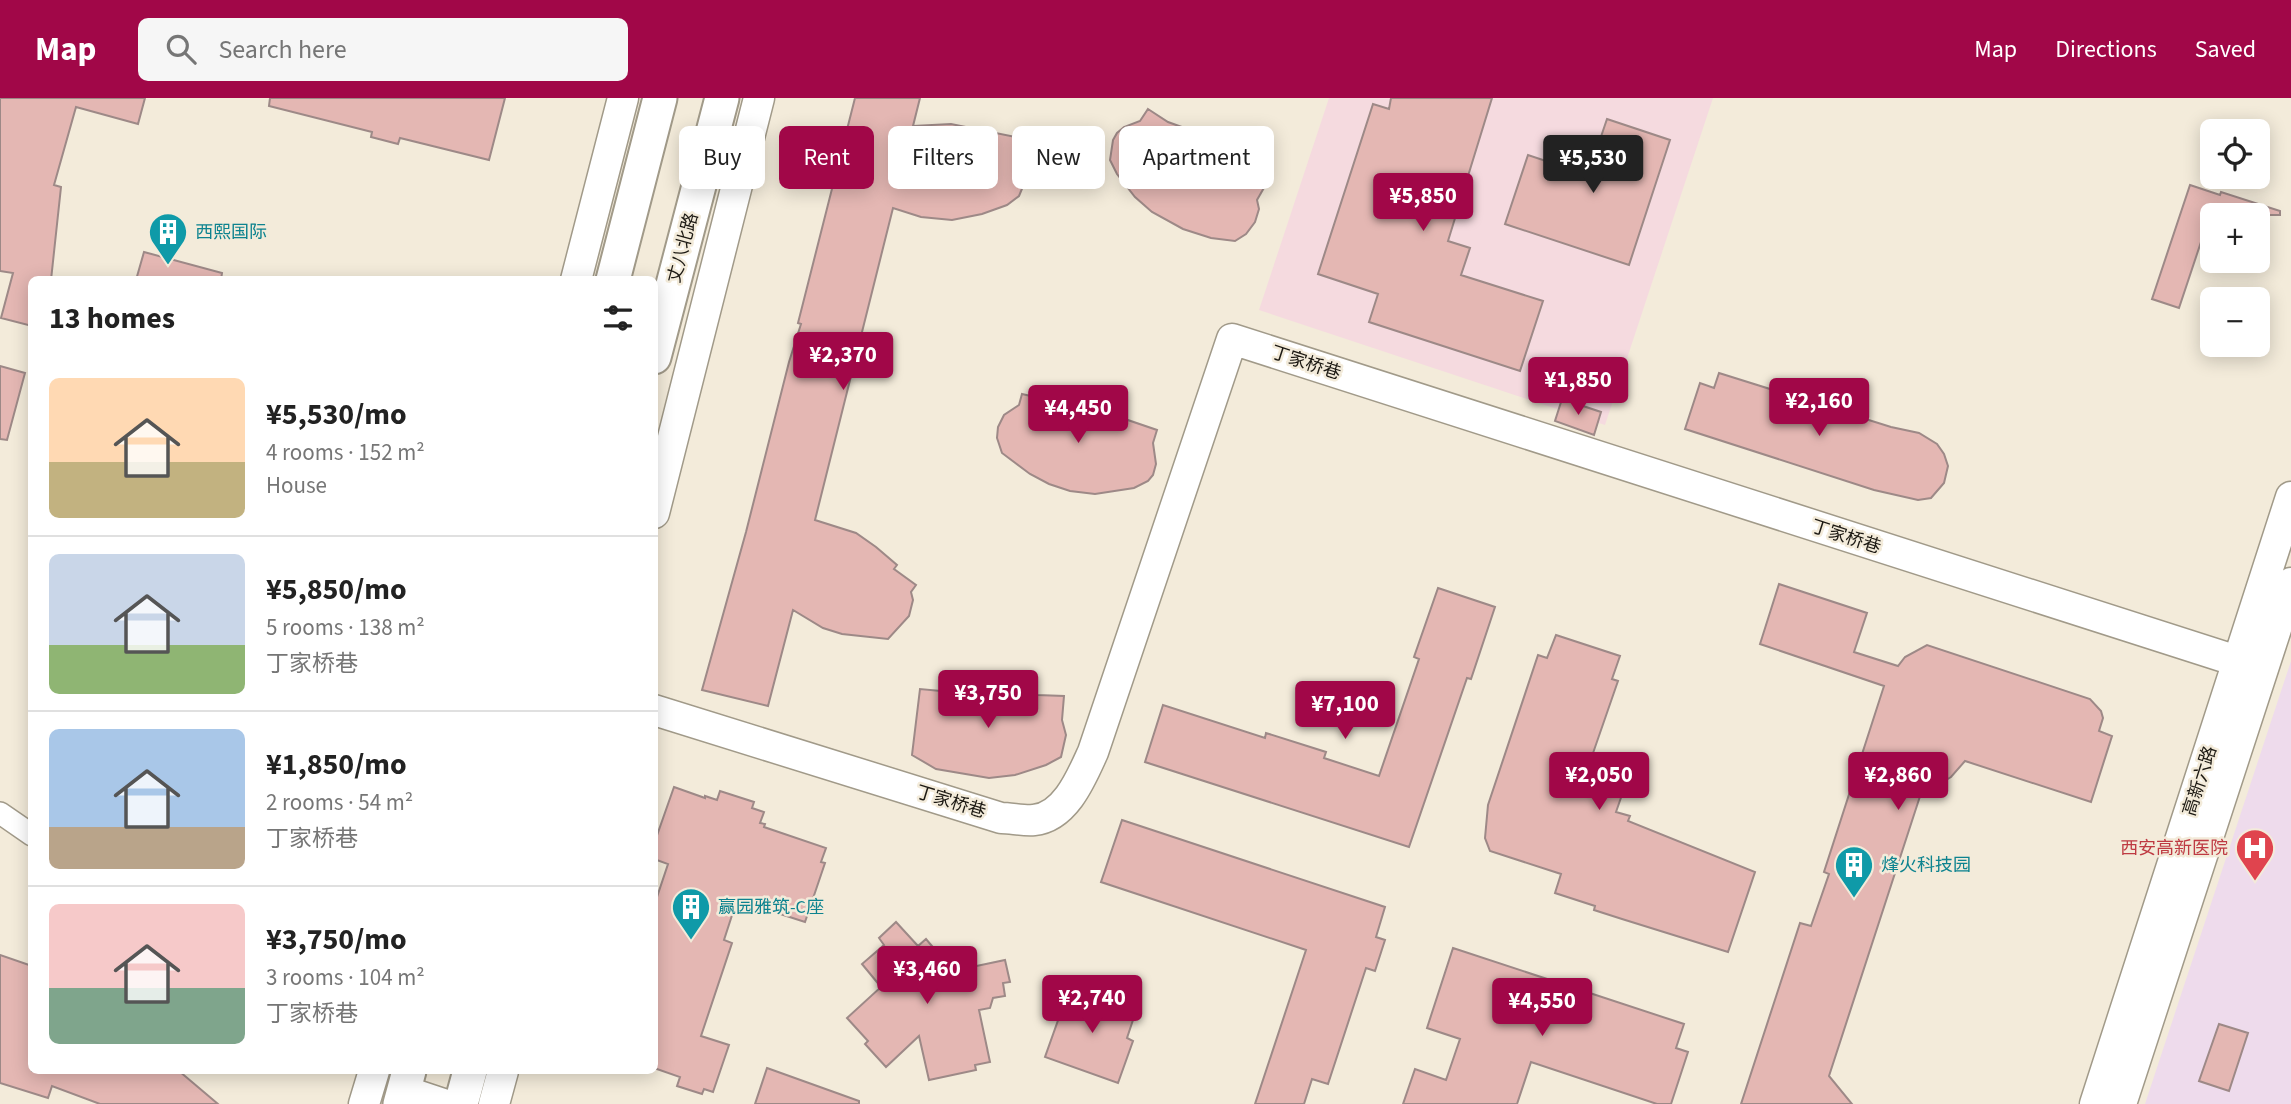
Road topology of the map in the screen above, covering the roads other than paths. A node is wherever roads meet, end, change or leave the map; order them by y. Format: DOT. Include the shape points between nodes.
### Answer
graph roads {
  1 [pos="622,98"];
  2 [pos="660,98"];
  3 [pos="722,98"];
  4 [pos="759,98"];
  5 [pos="577,276"];
  6 [pos="614,276"];
  7 [pos="658,343"];
  8 [pos="658,497"];
  9 [pos="2291,498"];
  10 [pos="2291,583"];
  11 [pos="2250,666"];
  12 [pos="658,711"];
  13 [pos="0,813"];
  14 [pos="28,832"];
  15 [pos="373,1074"];
  16 [pos="379,1074"];
  17 [pos="469,1074"];
  18 [pos="502,1074"];
  19 [pos="404,1089"];
  20 [pos="364,1104"];
  21 [pos="443,1104"];
  22 [pos="461,1104"];
  23 [pos="494,1104"];
  24 [pos="2095,1104"];
  25 [pos="2121,1104"];
  1 -- 5 [label="street"];
  2 -- 6 [label="main road"];
  3 -- 7 [label="main road, 丈八北路"];
  4 -- 8 [label="street"];
  9 -- 11 [label="street, 高新六路"];
  10 -- 11 [label="street, 高新六路"];
  11 -- 12 [label="street, 丁家桥巷" via="1232,339 1093,752 1077,786 1057,810 1036,820 1001,818"];
  11 -- 24 [label="street, 高新六路"];
  11 -- 25 [label="street, 高新六路"];
  13 -- 14 [label="street"];
  15 -- 20 [label="street"];
  16 -- 19 [label="street"];
  17 -- 22 [label="main road"];
  18 -- 23 [label="street"];
  19 -- 21 [label="street"];
}
